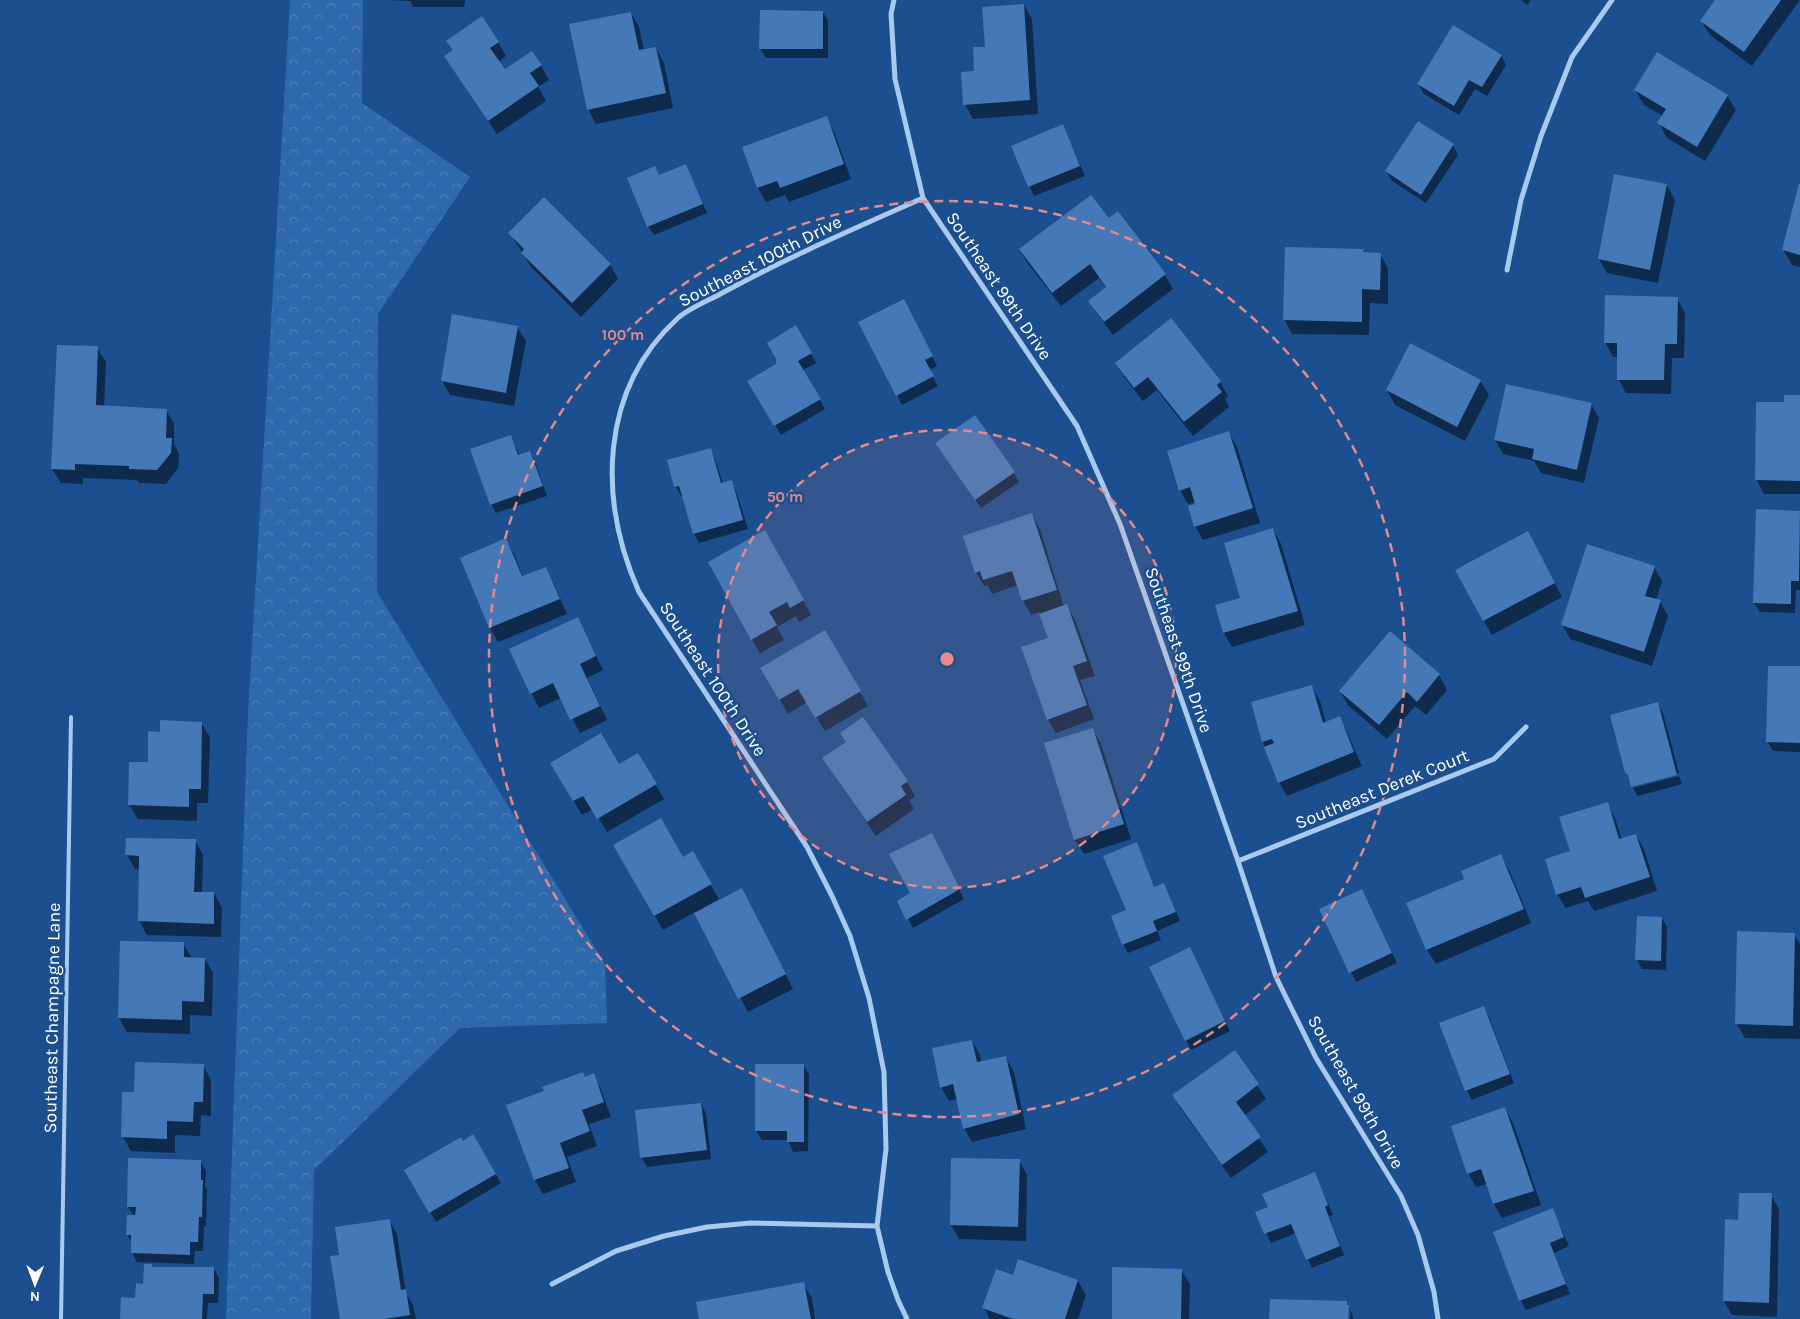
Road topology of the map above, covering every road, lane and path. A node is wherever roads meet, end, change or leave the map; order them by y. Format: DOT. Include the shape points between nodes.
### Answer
graph roads {
  1 [pos="894,0"];
  2 [pos="1612,0"];
  3 [pos="923,198"];
  4 [pos="1507,270"];
  5 [pos="71,717"];
  6 [pos="1526,727"];
  7 [pos="1238,862"];
  8 [pos="877,1226"];
  9 [pos="552,1284"];
  10 [pos="61,1319"];
  11 [pos="907,1319"];
  12 [pos="1438,1319"];
  1 -- 3 [label="street, Southeast 99th Drive" via="891,14 895,79"];
  2 -- 4 [label="street" via="1572,57 1541,136 1522,200"];
  3 -- 7 [label="street, Southeast 99th Drive" via="1077,426 1120,524"];
  3 -- 8 [label="street, Southeast 100th Drive" via="758,273 679,317 655,342 632,379 617,420 611,463 620,541 639,592 807,847 850,936 869,998 884,1072 886,1149"];
  5 -- 10 [label="lane, Southeast Champagne Lane"];
  6 -- 7 [label="street, Southeast Derek Court" via="1494,759"];
  7 -- 12 [label="street, Southeast 99th Drive" via="1276,977 1316,1058 1401,1196 1418,1235"];
  8 -- 9 [label="street" via="750,1223 707,1227 616,1251"];
  8 -- 11 [label="street, Southeast 100th Drive" via="888,1272"];
}
